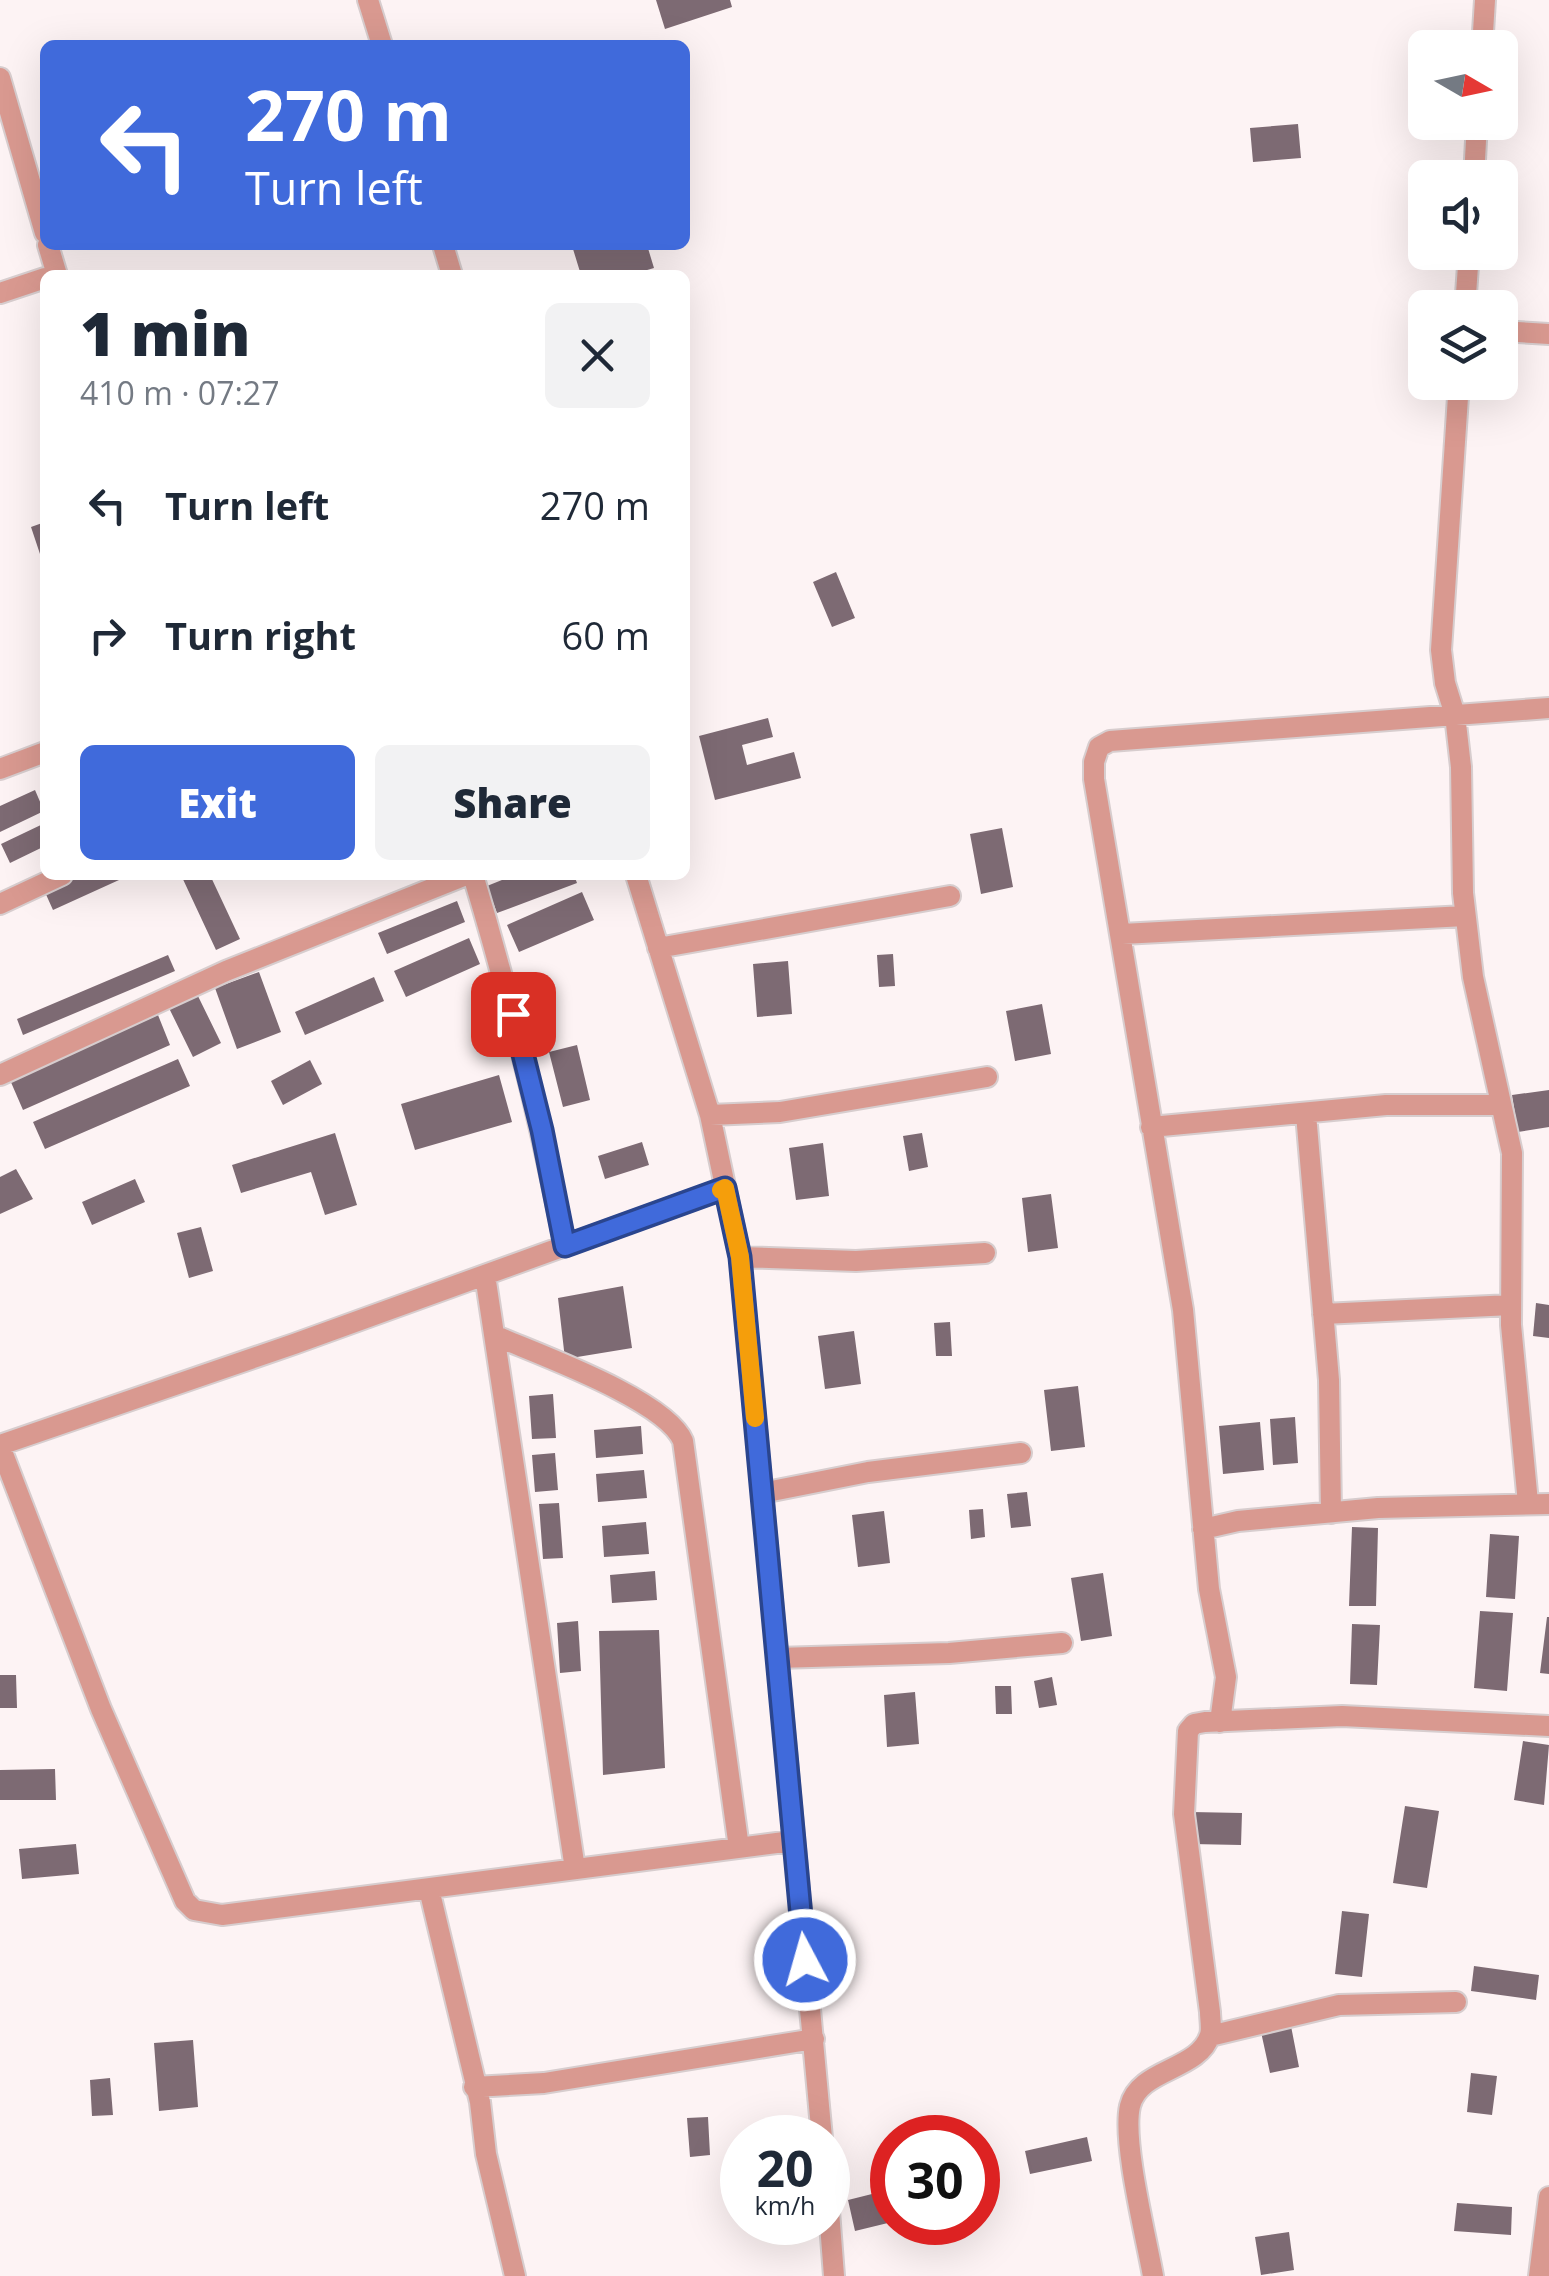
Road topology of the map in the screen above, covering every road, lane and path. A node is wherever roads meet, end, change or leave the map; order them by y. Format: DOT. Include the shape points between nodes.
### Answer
graph roads {
  1 [pos="368,0"];
  2 [pos="1485,0"];
  3 [pos="1483,30"];
  4 [pos="380,40"];
  5 [pos="0,78"];
  6 [pos="40,216"];
  7 [pos="40,280"];
  8 [pos="0,294"];
  9 [pos="1518,332"];
  10 [pos="1549,334"];
  11 [pos="1459,400"];
  12 [pos="1549,708"];
  13 [pos="1455,715"];
  14 [pos="40,754"];
  15 [pos="0,769"];
  16 [pos="51,880"];
  17 [pos="457,880"];
  18 [pos="472,880"];
  19 [pos="638,880"];
  20 [pos="950,896"];
  21 [pos="0,904"];
  22 [pos="1466,916"];
  23 [pos="1122,934"];
  24 [pos="658,948"];
  25 [pos="0,1076"];
  26 [pos="987,1077"];
  27 [pos="1501,1106"];
  28 [pos="1306,1114"];
  29 [pos="710,1116"];
  30 [pos="1151,1127"];
  31 [pos="725,1188"];
  32 [pos="565,1246"];
  33 [pos="984,1254"];
  34 [pos="740,1257"];
  35 [pos="485,1275"];
  36 [pos="1511,1304"];
  37 [pos="1323,1314"];
  38 [pos="496,1336"];
  39 [pos="0,1446"];
  40 [pos="1021,1453"];
  41 [pos="762,1493"];
  42 [pos="1538,1503"];
  43 [pos="1331,1513"];
  44 [pos="1203,1529"];
  45 [pos="1062,1643"];
  46 [pos="777,1658"];
  47 [pos="1220,1722"];
  48 [pos="1549,1726"];
  49 [pos="792,1841"];
  50 [pos="739,1848"];
  51 [pos="575,1870"];
  52 [pos="429,1888"];
  53 [pos="1456,2002"];
  54 [pos="1210,2036"];
  55 [pos="814,2039"];
  56 [pos="474,2087"];
  57 [pos="820,2115"];
  58 [pos="1549,2198"];
  59 [pos="832,2245"];
  60 [pos="515,2276"];
  61 [pos="834,2276"];
  62 [pos="1153,2276"];
  63 [pos="1539,2276"];
  1 -- 4 [label="street"];
  2 -- 3 [label="street"];
  5 -- 6 [label="street"];
  7 -- 8 [label="street"];
  9 -- 10 [label="street"];
  11 -- 13 [label="street" via="1441,650"];
  12 -- 13 [label="street"];
  13 -- 22 [label="street"];
  13 -- 23 [label="street" via="1099,746 1094,779"];
  14 -- 15 [label="street"];
  16 -- 21 [label="street"];
  17 -- 25 [label="street" via="226,971"];
  18 -- 32 [label="street" via="503,976"];
  19 -- 24 [label="street"];
  20 -- 24 [label="street"];
  22 -- 23 [label="street"];
  22 -- 27 [label="street"];
  23 -- 30 [label="street"];
  24 -- 29 [label="street"];
  26 -- 29 [label="street" via="780,1112"];
  27 -- 28 [label="street" via="1386,1105"];
  27 -- 36 [label="street" via="1512,1154"];
  28 -- 30 [label="street"];
  28 -- 37 [label="street"];
  29 -- 31 [label="street"];
  30 -- 44 [label="street" via="1183,1310"];
  31 -- 32 [label="street"];
  31 -- 34 [label="street"];
  32 -- 35 [label="street"];
  33 -- 34 [label="street" via="856,1261"];
  34 -- 41 [label="street"];
  35 -- 38 [label="street"];
  35 -- 39 [label="street"];
  36 -- 37 [label="street"];
  36 -- 42 [label="street"];
  37 -- 43 [label="street"];
  38 -- 50 [label="street" via="642,1402 678,1428"];
  38 -- 51 [label="street"];
  39 -- 52 [label="street" via="185,1901 194,1910 222,1915"];
  40 -- 41 [label="street"];
  41 -- 46 [label="street"];
  42 -- 43 [label="street"];
  43 -- 44 [label="street"];
  44 -- 47 [label="street" via="1226,1677"];
  45 -- 46 [label="street"];
  46 -- 49 [label="street"];
  47 -- 48 [label="street" via="1342,1716"];
  47 -- 54 [label="street" via="1194,1724 1185,1742 1184,1814"];
  49 -- 50 [label="street"];
  49 -- 55 [label="street"];
  50 -- 51 [label="street"];
  51 -- 52 [label="street"];
  52 -- 56 [label="street"];
  53 -- 54 [label="street" via="1339,2004"];
  54 -- 62 [label="street" via="1198,2052 1138,2087 1130,2104 1129,2136"];
  55 -- 56 [label="street" via="544,2083"];
  55 -- 57 [label="street"];
  56 -- 60 [label="street"];
  58 -- 63 [label="street"];
  59 -- 61 [label="street"];
}
